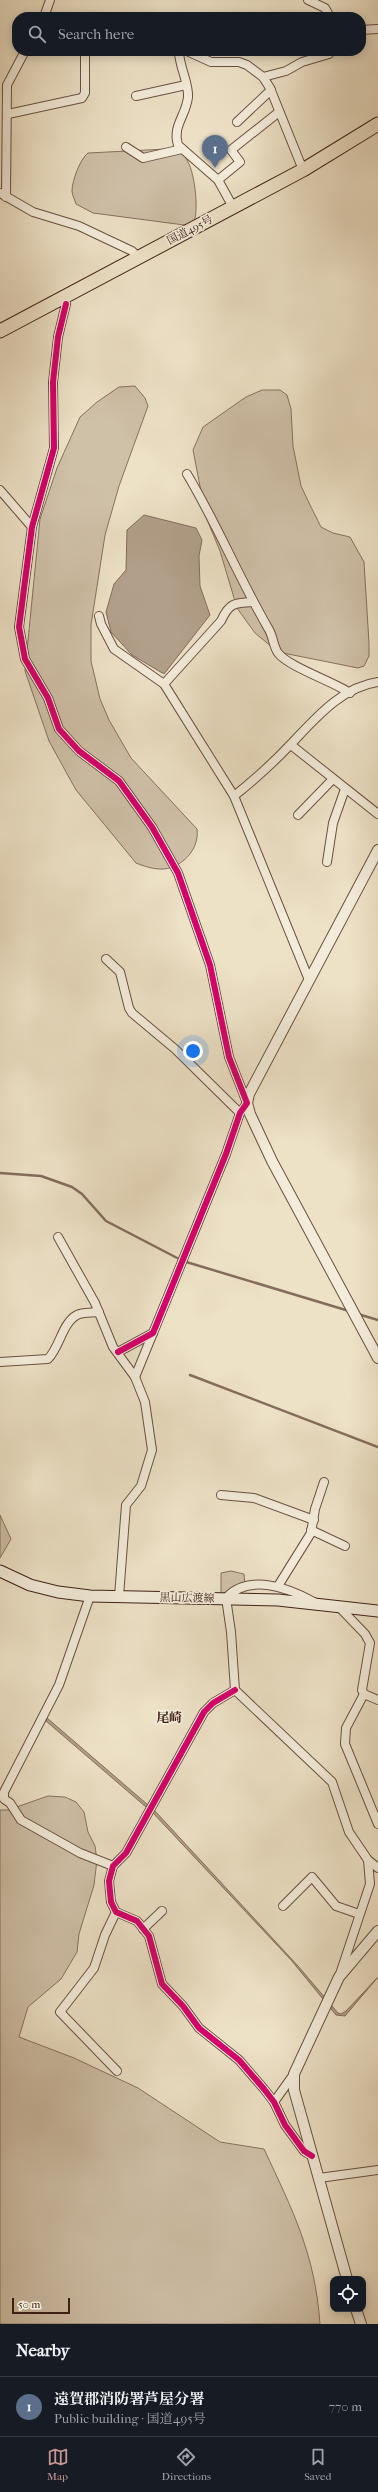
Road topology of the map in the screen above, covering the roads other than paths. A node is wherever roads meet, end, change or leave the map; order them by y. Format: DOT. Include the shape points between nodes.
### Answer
graph roads {
  1 [pos="50,0"];
  2 [pos="308,0"];
  3 [pos="46,12"];
  4 [pos="327,12"];
  5 [pos="378,29"];
  6 [pos="366,30"];
  7 [pos="22,56"];
  8 [pos="85,56"];
  9 [pos="179,56"];
  10 [pos="198,56"];
  11 [pos="322,56"];
  12 [pos="263,77"];
  13 [pos="186,85"];
  14 [pos="271,90"];
  15 [pos="136,96"];
  16 [pos="279,112"];
  17 [pos="8,114"];
  18 [pos="237,122"];
  19 [pos="378,124"];
  20 [pos="378,134"];
  21 [pos="126,147"];
  22 [pos="182,150"];
  23 [pos="303,170"];
  24 [pos="218,180"];
  25 [pos="3,195"];
  26 [pos="233,207"];
  27 [pos="138,257"];
  28 [pos="66,304"];
  29 [pos="0,331"];
  30 [pos="0,340"];
  31 [pos="187,474"];
  32 [pos="0,490"];
  33 [pos="32,527"];
  34 [pos="253,602"];
  35 [pos="99,616"];
  36 [pos="378,682"];
  37 [pos="164,684"];
  38 [pos="350,693"];
  39 [pos="291,744"];
  40 [pos="333,779"];
  41 [pos="345,788"];
  42 [pos="234,796"];
  43 [pos="378,814"];
  44 [pos="298,815"];
  45 [pos="378,850"];
  46 [pos="327,862"];
  47 [pos="106,959"];
  48 [pos="308,980"];
  49 [pos="247,1102"];
  50 [pos="240,1113"];
  51 [pos="58,1237"];
  52 [pos="99,1312"];
  53 [pos="153,1333"];
  54 [pos="118,1352"];
  55 [pos="378,1358"];
  56 [pos="0,1362"];
  57 [pos="135,1377"];
  58 [pos="324,1482"];
  59 [pos="221,1495"];
  60 [pos="314,1520"];
  61 [pos="311,1530"];
  62 [pos="345,1546"];
  63 [pos="0,1571"];
  64 [pos="278,1586"];
  65 [pos="90,1596"];
  66 [pos="119,1596"];
  67 [pos="226,1598"];
  68 [pos="320,1606"];
  69 [pos="340,1608"];
  70 [pos="378,1611"];
  71 [pos="235,1690"];
  72 [pos="364,1694"];
  73 [pos="378,1700"];
  74 [pos="378,1824"];
  75 [pos="368,1860"];
  76 [pos="113,1866"];
  77 [pos="378,1868"];
  78 [pos="283,1906"];
  79 [pos="162,1911"];
  80 [pos="116,1912"];
  81 [pos="359,1914"];
  82 [pos="144,1929"];
  83 [pos="378,1931"];
  84 [pos="338,1978"];
  85 [pos="117,2072"];
  86 [pos="294,2074"];
  87 [pos="274,2102"];
  88 [pos="312,2156"];
  89 [pos="378,2170"];
  90 [pos="319,2178"];
  91 [pos="346,2276"];
  92 [pos="357,2312"];
  93 [pos="361,2324"];
  1 -- 3 [label="street"];
  2 -- 4 [label="street" via="325,8"];
  5 -- 6 [label="street"];
  7 -- 17 [label="street" via="7,85"];
  8 -- 17 [label="street" via="85,93 82,98"];
  9 -- 13 [label="street"];
  10 -- 12 [label="street" via="211,62 247,64"];
  11 -- 12 [label="street" via="302,62 286,71"];
  12 -- 14 [label="street"];
  13 -- 15 [label="street"];
  13 -- 22 [label="street" via="188,96 176,132 178,145"];
  14 -- 16 [label="street"];
  14 -- 18 [label="street"];
  16 -- 23 [label="street"];
  16 -- 24 [label="street" via="231,150 240,162"];
  17 -- 25 [label="street"];
  19 -- 23 [label="highway, 国道495号"];
  20 -- 28 [label="highway, 国道495号" via="268,197"];
  21 -- 22 [label="street" via="143,158"];
  22 -- 24 [label="street"];
  23 -- 26 [label="highway, 国道495号"];
  24 -- 26 [label="street"];
  25 -- 27 [label="street" via="33,212 79,226 132,250"];
  26 -- 27 [label="highway, 国道495号"];
  27 -- 29 [label="highway, 国道495号"];
  28 -- 30 [label="highway, 国道495号"];
  28 -- 33 [label="street" via="58,337 53,382 54,448"];
  31 -- 34 [label="street" via="224,539"];
  32 -- 33 [label="street"];
  33 -- 49 [label="street" via="18,627 25,659 48,698 60,729 79,751 119,781 152,827 178,873 210,965 229,1057"];
  34 -- 37 [label="street" via="232,605 226,609 221,621"];
  34 -- 38 [label="street" via="269,629 278,653 295,666 319,675"];
  35 -- 37 [label="street" via="114,649"];
  36 -- 38 [label="street"];
  37 -- 42 [label="street"];
  38 -- 39 [label="street" via="316,715"];
  39 -- 40 [label="street"];
  39 -- 42 [label="street" via="253,782"];
  40 -- 41 [label="street"];
  40 -- 44 [label="street"];
  41 -- 43 [label="street"];
  41 -- 46 [label="street" via="333,823"];
  42 -- 48 [label="street"];
  45 -- 48 [label="street"];
  47 -- 50 [label="street" via="120,972 132,1013 175,1049"];
  48 -- 49 [label="street"];
  49 -- 50 [label="street"];
  49 -- 55 [label="street" via="272,1161"];
  50 -- 53 [label="street" via="226,1154"];
  51 -- 52 [label="street"];
  52 -- 54 [label="street" via="113,1347"];
  52 -- 56 [label="street" via="78,1315 69,1323 55,1352 48,1359"];
  53 -- 54 [label="street"];
  53 -- 57 [label="street"];
  54 -- 57 [label="street"];
  57 -- 66 [label="street" via="146,1402 152,1450 141,1486 126,1505"];
  58 -- 60 [label="street"];
  59 -- 60 [label="street" via="254,1498"];
  60 -- 61 [label="street"];
  61 -- 62 [label="street"];
  61 -- 64 [label="street"];
  63 -- 65 [label="main road, 黒山広渡線" via="30,1585"];
  64 -- 67 [label="street" via="249,1586 231,1593"];
  64 -- 68 [label="street"];
  65 -- 66 [label="main road, 黒山広渡線"];
  65 -- 76 [label="street" via="59,1684 4,1792 4,1799 10,1803 21,1820 80,1853"];
  66 -- 67 [label="main road, 黒山広渡線"];
  67 -- 68 [label="main road, 黒山広渡線" via="278,1600"];
  67 -- 71 [label="street"];
  68 -- 69 [label="main road, 黒山広渡線"];
  69 -- 70 [label="main road, 黒山広渡線"];
  69 -- 72 [label="street" via="365,1634 370,1644 362,1690"];
  71 -- 75 [label="street" via="332,1782 349,1832"];
  71 -- 76 [label="street" via="213,1703 204,1712 126,1853"];
  72 -- 73 [label="street"];
  72 -- 74 [label="street" via="346,1728 345,1744"];
  75 -- 77 [label="street"];
  75 -- 81 [label="street" via="370,1884"];
  76 -- 80 [label="street" via="109,1881 111,1902"];
  78 -- 81 [label="street" via="312,1877 336,1906"];
  79 -- 82 [label="street"];
  80 -- 82 [label="street" via="136,1920"];
  80 -- 85 [label="street" via="94,1968 60,2012"];
  81 -- 84 [label="street"];
  82 -- 87 [label="street" via="149,1936 162,1984 183,2006 198,2028 239,2060"];
  83 -- 84 [label="street"];
  84 -- 86 [label="street"];
  86 -- 87 [label="street"];
  86 -- 88 [label="street" via="294,2090"];
  87 -- 88 [label="street" via="284,2125 304,2151"];
  88 -- 90 [label="street"];
  89 -- 90 [label="street"];
  90 -- 91 [label="street"];
  92 -- 93 [label="street"];
}
